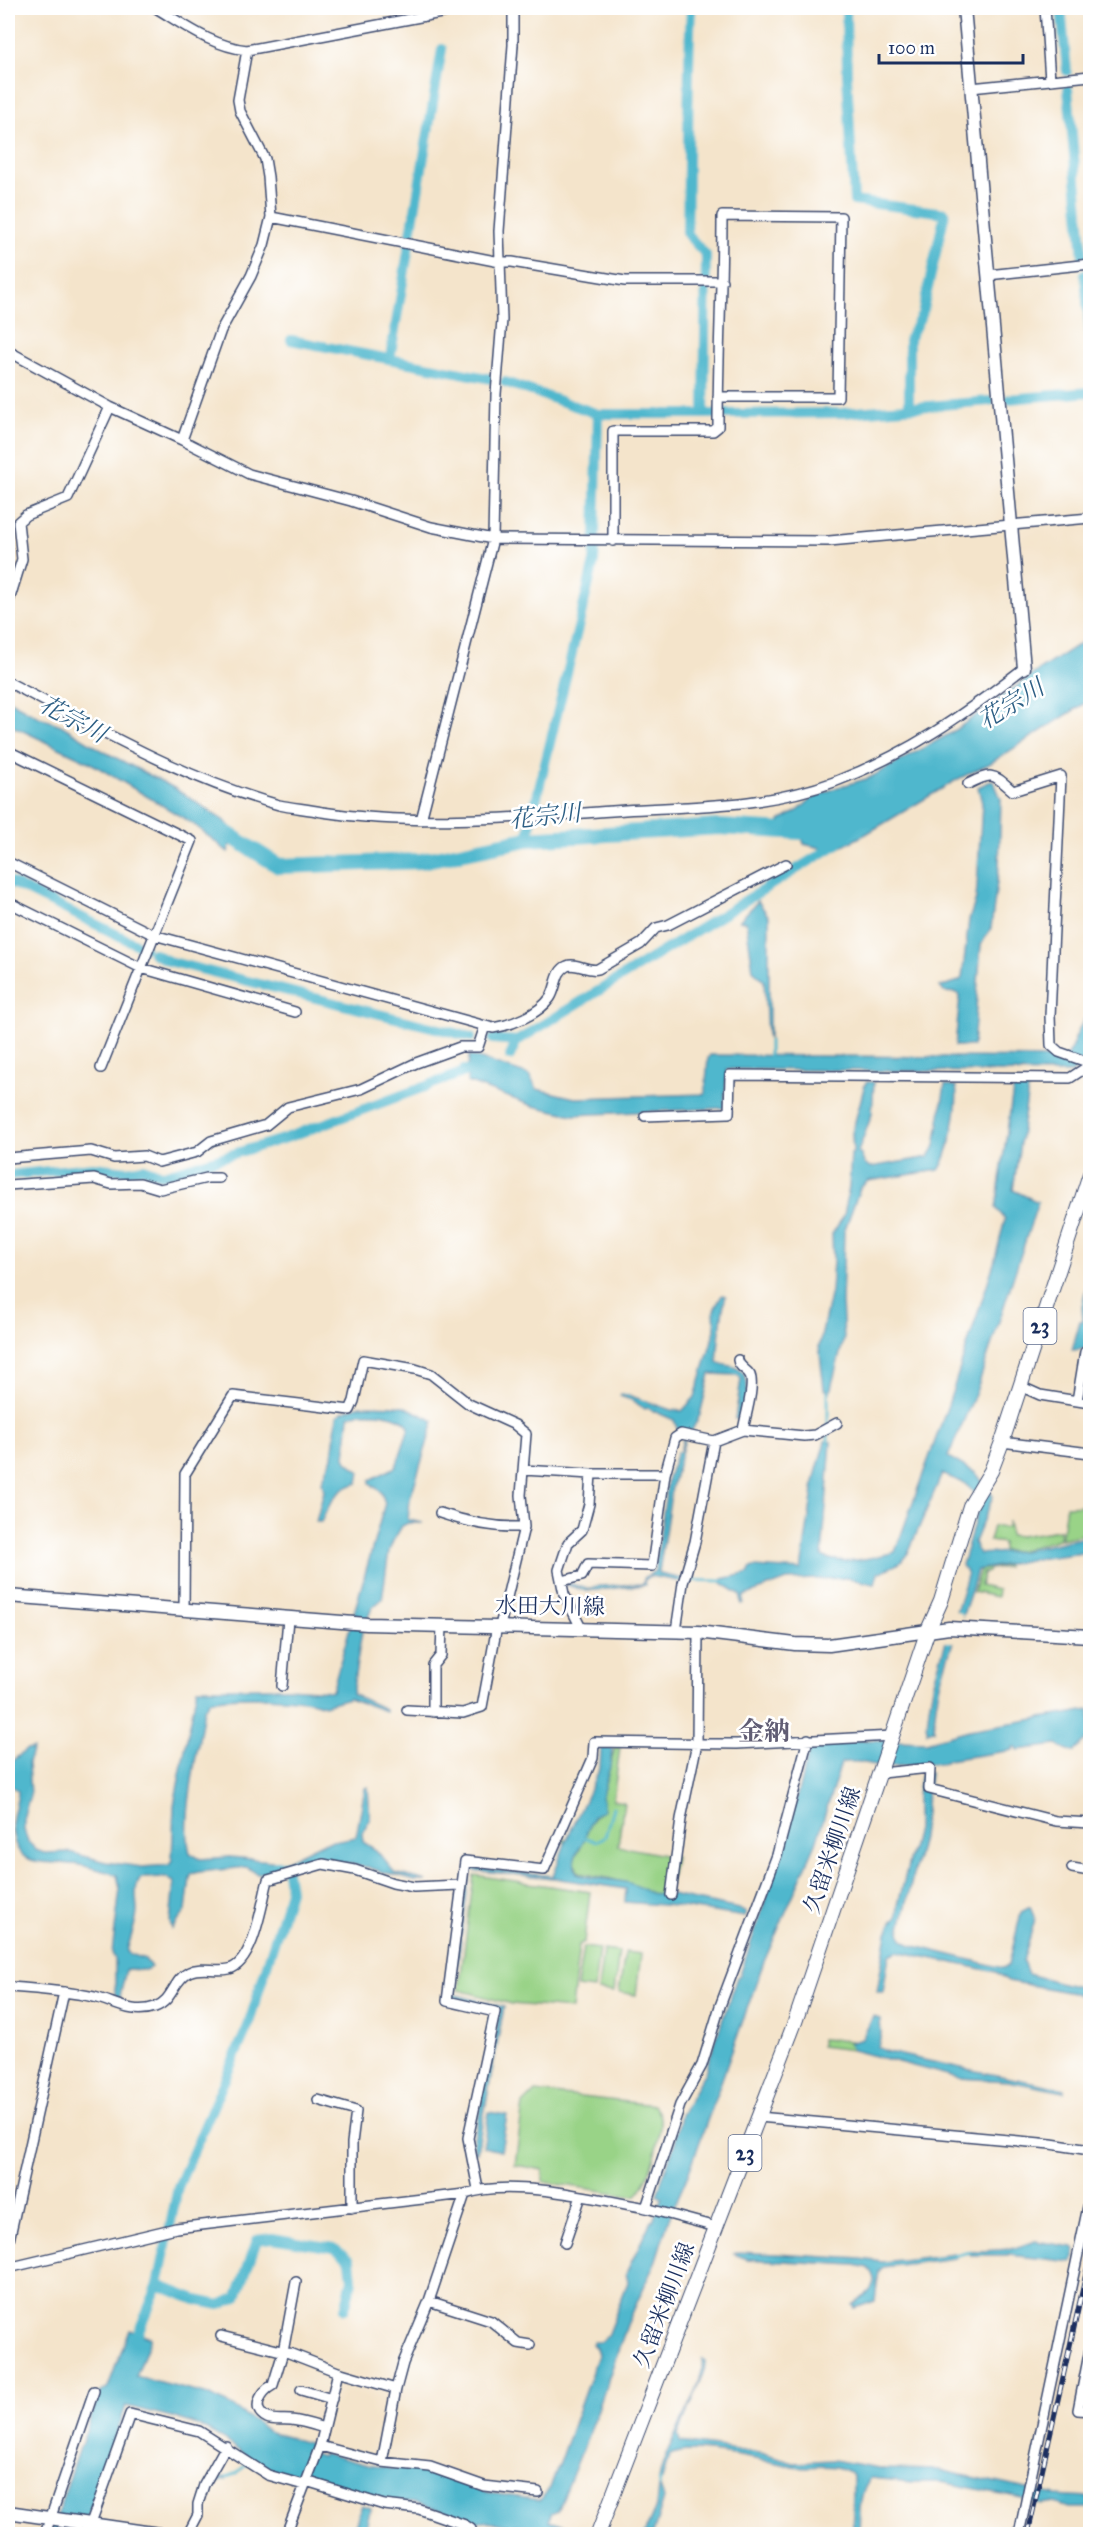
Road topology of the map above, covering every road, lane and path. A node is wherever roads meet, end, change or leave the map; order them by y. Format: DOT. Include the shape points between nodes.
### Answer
graph roads {
  1 [pos="156,8"];
  2 [pos="467,8"];
  3 [pos="513,8"];
  4 [pos="964,8"];
  5 [pos="1045,8"];
  6 [pos="248,50"];
  7 [pos="1090,76"];
  8 [pos="1050,80"];
  9 [pos="971,88"];
  10 [pos="270,217"];
  11 [pos="500,262"];
  12 [pos="1090,264"];
  13 [pos="988,275"];
  14 [pos="722,281"];
  15 [pos="8,351"];
  16 [pos="718,397"];
  17 [pos="110,406"];
  18 [pos="182,440"];
  19 [pos="1090,518"];
  20 [pos="8,520"];
  21 [pos="18,522"];
  22 [pos="1011,525"];
  23 [pos="493,539"];
  24 [pos="613,541"];
  25 [pos="8,604"];
  26 [pos="1024,668"];
  27 [pos="8,682"];
  28 [pos="8,751"];
  29 [pos="968,784"];
  30 [pos="421,820"];
  31 [pos="8,862"];
  32 [pos="786,864"];
  33 [pos="8,902"];
  34 [pos="154,935"];
  35 [pos="141,968"];
  36 [pos="294,1012"];
  37 [pos="485,1026"];
  38 [pos="1090,1064"];
  39 [pos="101,1068"];
  40 [pos="645,1116"];
  41 [pos="8,1158"];
  42 [pos="1090,1174"];
  43 [pos="219,1178"];
  44 [pos="8,1185"];
  45 [pos="1087,1193"];
  46 [pos="1085,1352"];
  47 [pos="738,1360"];
  48 [pos="1020,1386"];
  49 [pos="1077,1401"];
  50 [pos="1090,1403"];
  51 [pos="837,1423"];
  52 [pos="743,1430"];
  53 [pos="714,1441"];
  54 [pos="1002,1442"];
  55 [pos="1090,1453"];
  56 [pos="523,1470"];
  57 [pos="591,1474"];
  58 [pos="665,1474"];
  59 [pos="440,1513"];
  60 [pos="524,1527"];
  61 [pos="562,1581"];
  62 [pos="8,1596"];
  63 [pos="184,1611"];
  64 [pos="288,1619"];
  65 [pos="442,1625"];
  66 [pos="499,1626"];
  67 [pos="581,1628"];
  68 [pos="928,1630"];
  69 [pos="676,1631"];
  70 [pos="698,1632"];
  71 [pos="1090,1636"];
  72 [pos="282,1686"];
  73 [pos="406,1710"];
  74 [pos="433,1712"];
  75 [pos="893,1738"];
  76 [pos="807,1739"];
  77 [pos="697,1743"];
  78 [pos="882,1770"];
  79 [pos="1090,1823"];
  80 [pos="1072,1868"];
  81 [pos="1090,1871"];
  82 [pos="460,1885"];
  83 [pos="670,1894"];
  84 [pos="8,1987"];
  85 [pos="64,1992"];
  86 [pos="318,2100"];
  87 [pos="759,2117"];
  88 [pos="1090,2150"];
  89 [pos="478,2189"];
  90 [pos="465,2194"];
  91 [pos="581,2196"];
  92 [pos="1090,2197"];
  93 [pos="352,2208"];
  94 [pos="650,2209"];
  95 [pos="716,2227"];
  96 [pos="566,2243"];
  97 [pos="8,2245"];
  98 [pos="8,2268"];
  99 [pos="296,2282"];
  100 [pos="429,2301"];
  101 [pos="221,2336"];
  102 [pos="530,2345"];
  103 [pos="1090,2349"];
  104 [pos="283,2352"];
  105 [pos="338,2372"];
  106 [pos="396,2389"];
  107 [pos="301,2390"];
  108 [pos="94,2391"];
  109 [pos="332,2399"];
  110 [pos="1090,2411"];
  111 [pos="324,2428"];
  112 [pos="226,2446"];
  113 [pos="318,2449"];
  114 [pos="382,2462"];
  115 [pos="306,2480"];
  116 [pos="538,2492"];
  117 [pos="8,2512"];
  118 [pos="54,2519"];
  119 [pos="87,2528"];
  120 [pos="471,2529"];
  121 [pos="45,2535"];
  122 [pos="159,2535"];
  123 [pos="188,2535"];
  124 [pos="286,2535"];
  125 [pos="598,2535"];
  126 [pos="1019,2535"];
  1 -- 6 [label="street" via="209,40"];
  2 -- 6 [label="street"];
  3 -- 11 [label="street"];
  4 -- 9 [label="main road"];
  5 -- 8 [label="street"];
  6 -- 10 [label="street" via="238,100 265,159"];
  7 -- 8 [label="street"];
  8 -- 9 [label="street"];
  9 -- 13 [label="main road"];
  10 -- 11 [label="street"];
  10 -- 18 [label="street" via="264,245 221,330"];
  11 -- 14 [label="street" via="625,281"];
  11 -- 23 [label="street" via="502,320"];
  12 -- 13 [label="street"];
  13 -- 22 [label="main road"];
  14 -- 16 [label="street"];
  14 -- 16 [label="street" via="722,216 841,217 838,397"];
  15 -- 17 [label="street"];
  16 -- 24 [label="street" via="718,427 713,431 613,431"];
  17 -- 18 [label="street"];
  17 -- 21 [label="street" via="68,498"];
  18 -- 23 [label="street" via="249,474 431,527"];
  19 -- 22 [label="street"];
  20 -- 21 [label="street"];
  21 -- 25 [label="street" via="22,559"];
  22 -- 24 [label="street" via="830,541"];
  22 -- 26 [label="main road"];
  23 -- 24 [label="street"];
  23 -- 30 [label="street"];
  26 -- 30 [label="street" via="970,710 898,755 832,783 762,802"];
  27 -- 30 [label="street" via="201,778 269,801 366,819"];
  28 -- 34 [label="street" via="192,842"];
  29 -- 38 [label="street" via="988,774 995,775 1013,791 1061,776 1052,1045 1059,1052"];
  31 -- 34 [label="street"];
  32 -- 37 [label="street" via="656,928 641,944 598,969 566,966 558,973 549,999 538,1008 505,1026"];
  33 -- 35 [label="street"];
  34 -- 35 [label="street"];
  34 -- 37 [label="street"];
  35 -- 36 [label="street"];
  35 -- 39 [label="street"];
  37 -- 41 [label="street" via="478,1047 460,1047 361,1089 288,1107 266,1125 211,1141 197,1152 159,1162 144,1156 114,1158 91,1151"];
  38 -- 40 [label="street" via="1070,1078 730,1075 729,1113"];
  42 -- 45 [label="main road, 久留米柳川線 / 23"];
  43 -- 44 [label="street" via="160,1189 94,1179"];
  45 -- 48 [label="main road, 久留米柳川線 / 23"];
  46 -- 49 [label="street"];
  47 -- 52 [label="street" via="750,1375 752,1385"];
  48 -- 49 [label="street" via="1041,1395"];
  48 -- 54 [label="main road, 久留米柳川線 / 23"];
  49 -- 50 [label="street"];
  51 -- 52 [label="street" via="815,1435 804,1436"];
  52 -- 53 [label="street"];
  53 -- 58 [label="street" via="681,1434 675,1438"];
  53 -- 69 [label="street"];
  54 -- 55 [label="street"];
  54 -- 68 [label="main road, 久留米柳川線 / 23" via="970,1506"];
  56 -- 57 [label="street"];
  56 -- 60 [label="street"];
  56 -- 63 [label="street" via="524,1431 470,1404 430,1374 415,1369 363,1360 350,1410 233,1396 184,1474"];
  57 -- 58 [label="street"];
  57 -- 61 [label="street" via="582,1530 568,1543 559,1569"];
  58 -- 61 [label="street" via="652,1566 588,1564 582,1576"];
  59 -- 60 [label="street" via="478,1525"];
  60 -- 66 [label="street"];
  61 -- 67 [label="street" via="564,1594"];
  62 -- 63 [label="main road, 水田大川線"];
  63 -- 64 [label="main road, 水田大川線"];
  64 -- 65 [label="main road, 水田大川線"];
  64 -- 72 [label="street"];
  65 -- 66 [label="main road, 水田大川線"];
  65 -- 74 [label="street" via="441,1655 433,1665"];
  66 -- 67 [label="main road, 水田大川線"];
  66 -- 74 [label="street" via="482,1707 463,1713"];
  67 -- 69 [label="main road, 水田大川線"];
  68 -- 70 [label="main road, 水田大川線" via="829,1645"];
  68 -- 71 [label="main road, 水田大川線"];
  68 -- 75 [label="main road, 久留米柳川線 / 23"];
  69 -- 70 [label="main road, 水田大川線"];
  70 -- 77 [label="street"];
  73 -- 74 [label="street"];
  75 -- 76 [label="street"];
  75 -- 78 [label="main road, 久留米柳川線 / 23"];
  76 -- 77 [label="street"];
  76 -- 94 [label="street" via="777,1855 702,2065 680,2105"];
  77 -- 82 [label="street" via="594,1742 593,1758 544,1870 465,1861"];
  77 -- 83 [label="street"];
  78 -- 79 [label="street" via="930,1768 929,1789 1056,1821"];
  78 -- 87 [label="main road, 久留米柳川線 / 23"];
  80 -- 81 [label="street"];
  82 -- 85 [label="street" via="414,1887 323,1864 295,1871 268,1880 249,1951 230,1969 193,1970 181,1976 166,2000 141,2011"];
  82 -- 89 [label="street" via="447,2001 495,2012 468,2138"];
  84 -- 85 [label="street"];
  85 -- 97 [label="street"];
  86 -- 93 [label="street" via="356,2111"];
  87 -- 88 [label="street"];
  87 -- 95 [label="main road, 久留米柳川線 / 23"];
  89 -- 90 [label="street"];
  89 -- 91 [label="street" via="494,2187"];
  90 -- 93 [label="street"];
  90 -- 100 [label="street"];
  91 -- 94 [label="street"];
  91 -- 96 [label="street"];
  92 -- 126 [label="street"];
  93 -- 98 [label="street" via="176,2228"];
  94 -- 95 [label="street"];
  95 -- 125 [label="main road, 久留米柳川線 / 23"];
  99 -- 104 [label="street"];
  100 -- 102 [label="street" via="491,2321 518,2343"];
  100 -- 106 [label="street"];
  101 -- 104 [label="street"];
  103 -- 110 [label="street" via="1078,2410"];
  104 -- 105 [label="street"];
  104 -- 111 [label="street" via="273,2385 258,2398 262,2413 267,2418"];
  105 -- 106 [label="street"];
  105 -- 109 [label="street"];
  106 -- 114 [label="street"];
  107 -- 109 [label="street"];
  108 -- 118 [label="street"];
  109 -- 111 [label="street"];
  111 -- 113 [label="street"];
  112 -- 115 [label="street" via="268,2475"];
  112 -- 119 [label="street" via="200,2431 130,2414"];
  112 -- 123 [label="street" via="204,2485 198,2515"];
  113 -- 114 [label="street"];
  113 -- 115 [label="street"];
  114 -- 116 [label="street" via="430,2467 484,2486"];
  115 -- 120 [label="street" via="384,2505 419,2508"];
  115 -- 124 [label="street"];
  117 -- 118 [label="main road"];
  118 -- 119 [label="main road"];
  118 -- 121 [label="street"];
  119 -- 122 [label="main road"];
}
